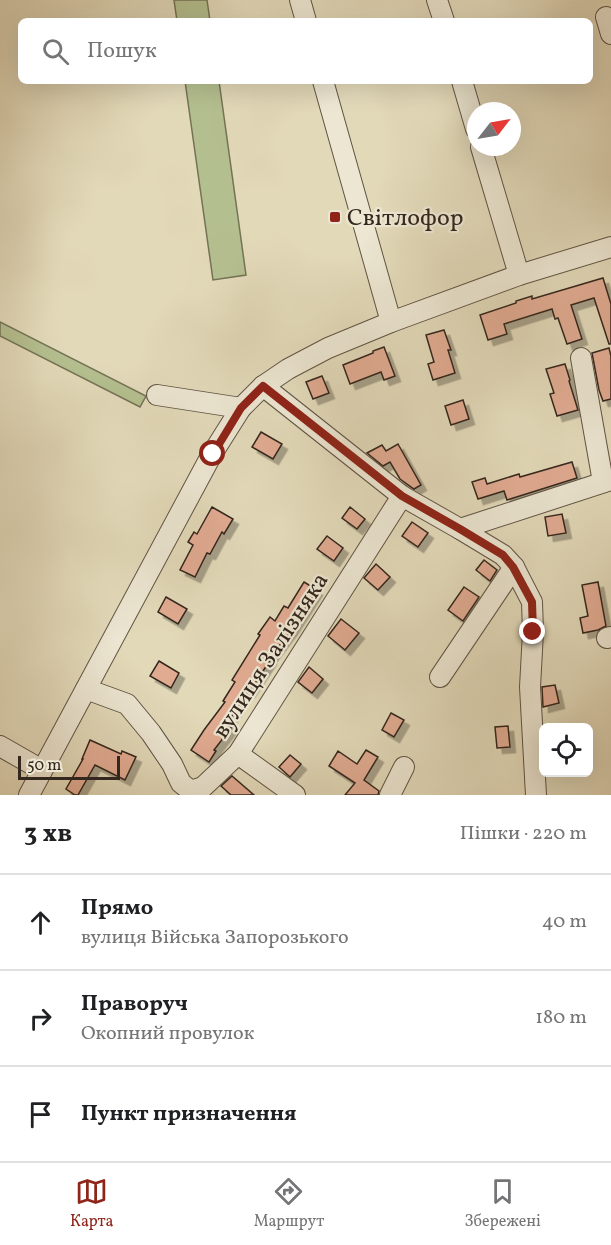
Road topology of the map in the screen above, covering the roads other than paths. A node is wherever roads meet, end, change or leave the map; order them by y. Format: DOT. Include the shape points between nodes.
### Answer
graph roads {
  1 [pos="300,0"];
  2 [pos="438,0"];
  3 [pos="305,18"];
  4 [pos="443,18"];
  5 [pos="324,84"];
  6 [pos="463,84"];
  7 [pos="468,102"];
  8 [pos="484,156"];
  9 [pos="611,248"];
  10 [pos="519,275"];
  11 [pos="391,322"];
  12 [pos="581,358"];
  13 [pos="263,386"];
  14 [pos="157,394"];
  15 [pos="241,408"];
  16 [pos="607,481"];
  17 [pos="402,496"];
  18 [pos="460,529"];
  19 [pos="513,567"];
  20 [pos="441,677"];
  21 [pos="86,689"];
  22 [pos="0,746"];
  23 [pos="238,754"];
  24 [pos="404,767"];
  25 [pos="42,770"];
  26 [pos="29,795"];
  27 [pos="295,795"];
  28 [pos="390,795"];
  29 [pos="536,795"];
  1 -- 3 [label="street"];
  2 -- 4 [label="street"];
  5 -- 11 [label="street"];
  6 -- 7 [label="street"];
  8 -- 10 [label="street"];
  9 -- 10 [label="street"];
  10 -- 11 [label="street"];
  11 -- 13 [label="street" via="328,348"];
  12 -- 16 [label="street"];
  13 -- 15 [label="street"];
  13 -- 17 [label="street"];
  14 -- 15 [label="street"];
  15 -- 21 [label="street"];
  16 -- 18 [label="street"];
  17 -- 18 [label="street"];
  17 -- 23 [label="street, вулиця Залізняка"];
  18 -- 19 [label="street" via="503,555"];
  19 -- 20 [label="street"];
  19 -- 29 [label="street" via="532,602 530,687"];
  21 -- 23 [label="street, вулиця Залізняка" via="127,704 152,733 181,783 190,791 203,787"];
  21 -- 25 [label="street"];
  22 -- 25 [label="street"];
  23 -- 27 [label="street"];
  24 -- 28 [label="street"];
  25 -- 26 [label="street"];
}
